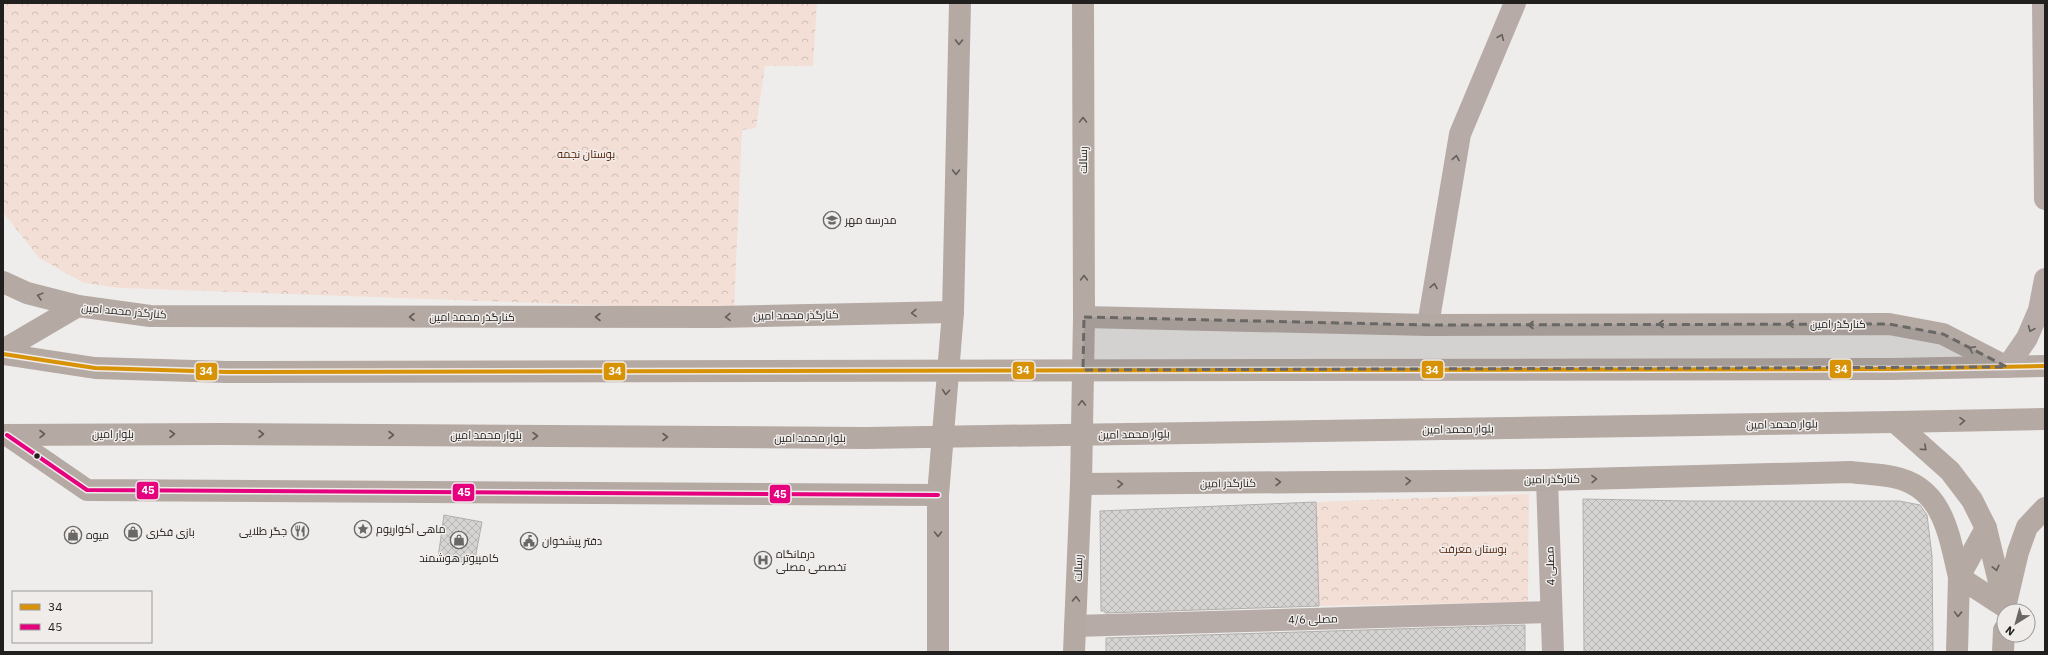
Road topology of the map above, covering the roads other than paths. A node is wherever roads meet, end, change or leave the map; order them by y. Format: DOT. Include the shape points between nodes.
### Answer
graph roads {
  1 [pos="960,3"];
  2 [pos="1083,3"];
  3 [pos="1515,3"];
  4 [pos="2043,3"];
  5 [pos="2045,199"];
  6 [pos="2045,279"];
  7 [pos="3,282"];
  8 [pos="78,306"];
  9 [pos="953,312"];
  10 [pos="1084,317"];
  11 [pos="1428,325"];
  12 [pos="3,350"];
  13 [pos="3,354"];
  14 [pos="2045,366"];
  15 [pos="2007,367"];
  16 [pos="2045,420"];
  17 [pos="1895,422"];
  18 [pos="222,434"];
  19 [pos="5,435"];
  20 [pos="1547,480"];
  21 [pos="1081,484"];
  22 [pos="938,495"];
  23 [pos="2045,508"];
  24 [pos="1986,528"];
  25 [pos="1959,577"];
  26 [pos="1996,603"];
  27 [pos="2004,603"];
  28 [pos="2006,603"];
  29 [pos="1551,612"];
  30 [pos="1075,626"];
  31 [pos="938,652"];
  32 [pos="1074,652"];
  33 [pos="1553,652"];
  34 [pos="1956,652"];
  1 -- 9 [label="street, one-way"];
  10 -- 2 [label="street, رسالت, one-way"];
  11 -- 3 [label="street, one-way" via="1460,134"];
  4 -- 5 [label="main road"];
  6 -- 15 [label="main road, one-way" via="2039,310 2027,338"];
  8 -- 7 [label="street, one-way" via="27,293"];
  9 -- 8 [label="street, کنارگذر محمد امین, one-way" via="718,317 150,316"];
  8 -- 12 [label="street, کنارگذر محمد امین"];
  9 -- 22 [label="street, one-way"];
  10 -- 11 [label="street, کنارگذر امین"];
  21 -- 10 [label="street, رسالت, one-way"];
  15 -- 11 [label="street, کنارگذر امین, one-way" via="1943,334 1889,324"];
  13 -- 15 [label="street, bridge" via="95,368 227,372"];
  14 -- 15 [label="street"];
  17 -- 16 [label="street, بلوار محمد امین, one-way"];
  18 -- 17 [label="street, بلوار محمد امین, one-way, bridge" via="865,438"];
  17 -- 24 [label="street, one-way" via="1950,471 1972,500"];
  19 -- 18 [label="street, بلوار امین, one-way"];
  19 -- 22 [label="street" via="87,490"];
  21 -- 20 [label="street, کنارگذر امین, one-way"];
  20 -- 25 [label="street, کنارگذر امین, one-way" via="1851,472 1894,477 1912,484 1929,496 1940,510"];
  20 -- 29 [label="street, مصلی 4"];
  30 -- 21 [label="street, رسالت, one-way"];
  22 -- 31 [label="street, one-way"];
  23 -- 28 [label="street" via="2027,527 2018,552"];
  24 -- 25 [label="street"];
  24 -- 27 [label="street, one-way"];
  25 -- 26 [label="street"];
  25 -- 34 [label="street, one-way"];
  29 -- 30 [label="street, مصلی 4/6"];
  29 -- 33 [label="street, مصلی 4"];
  30 -- 32 [label="street, رسالت"];
}
